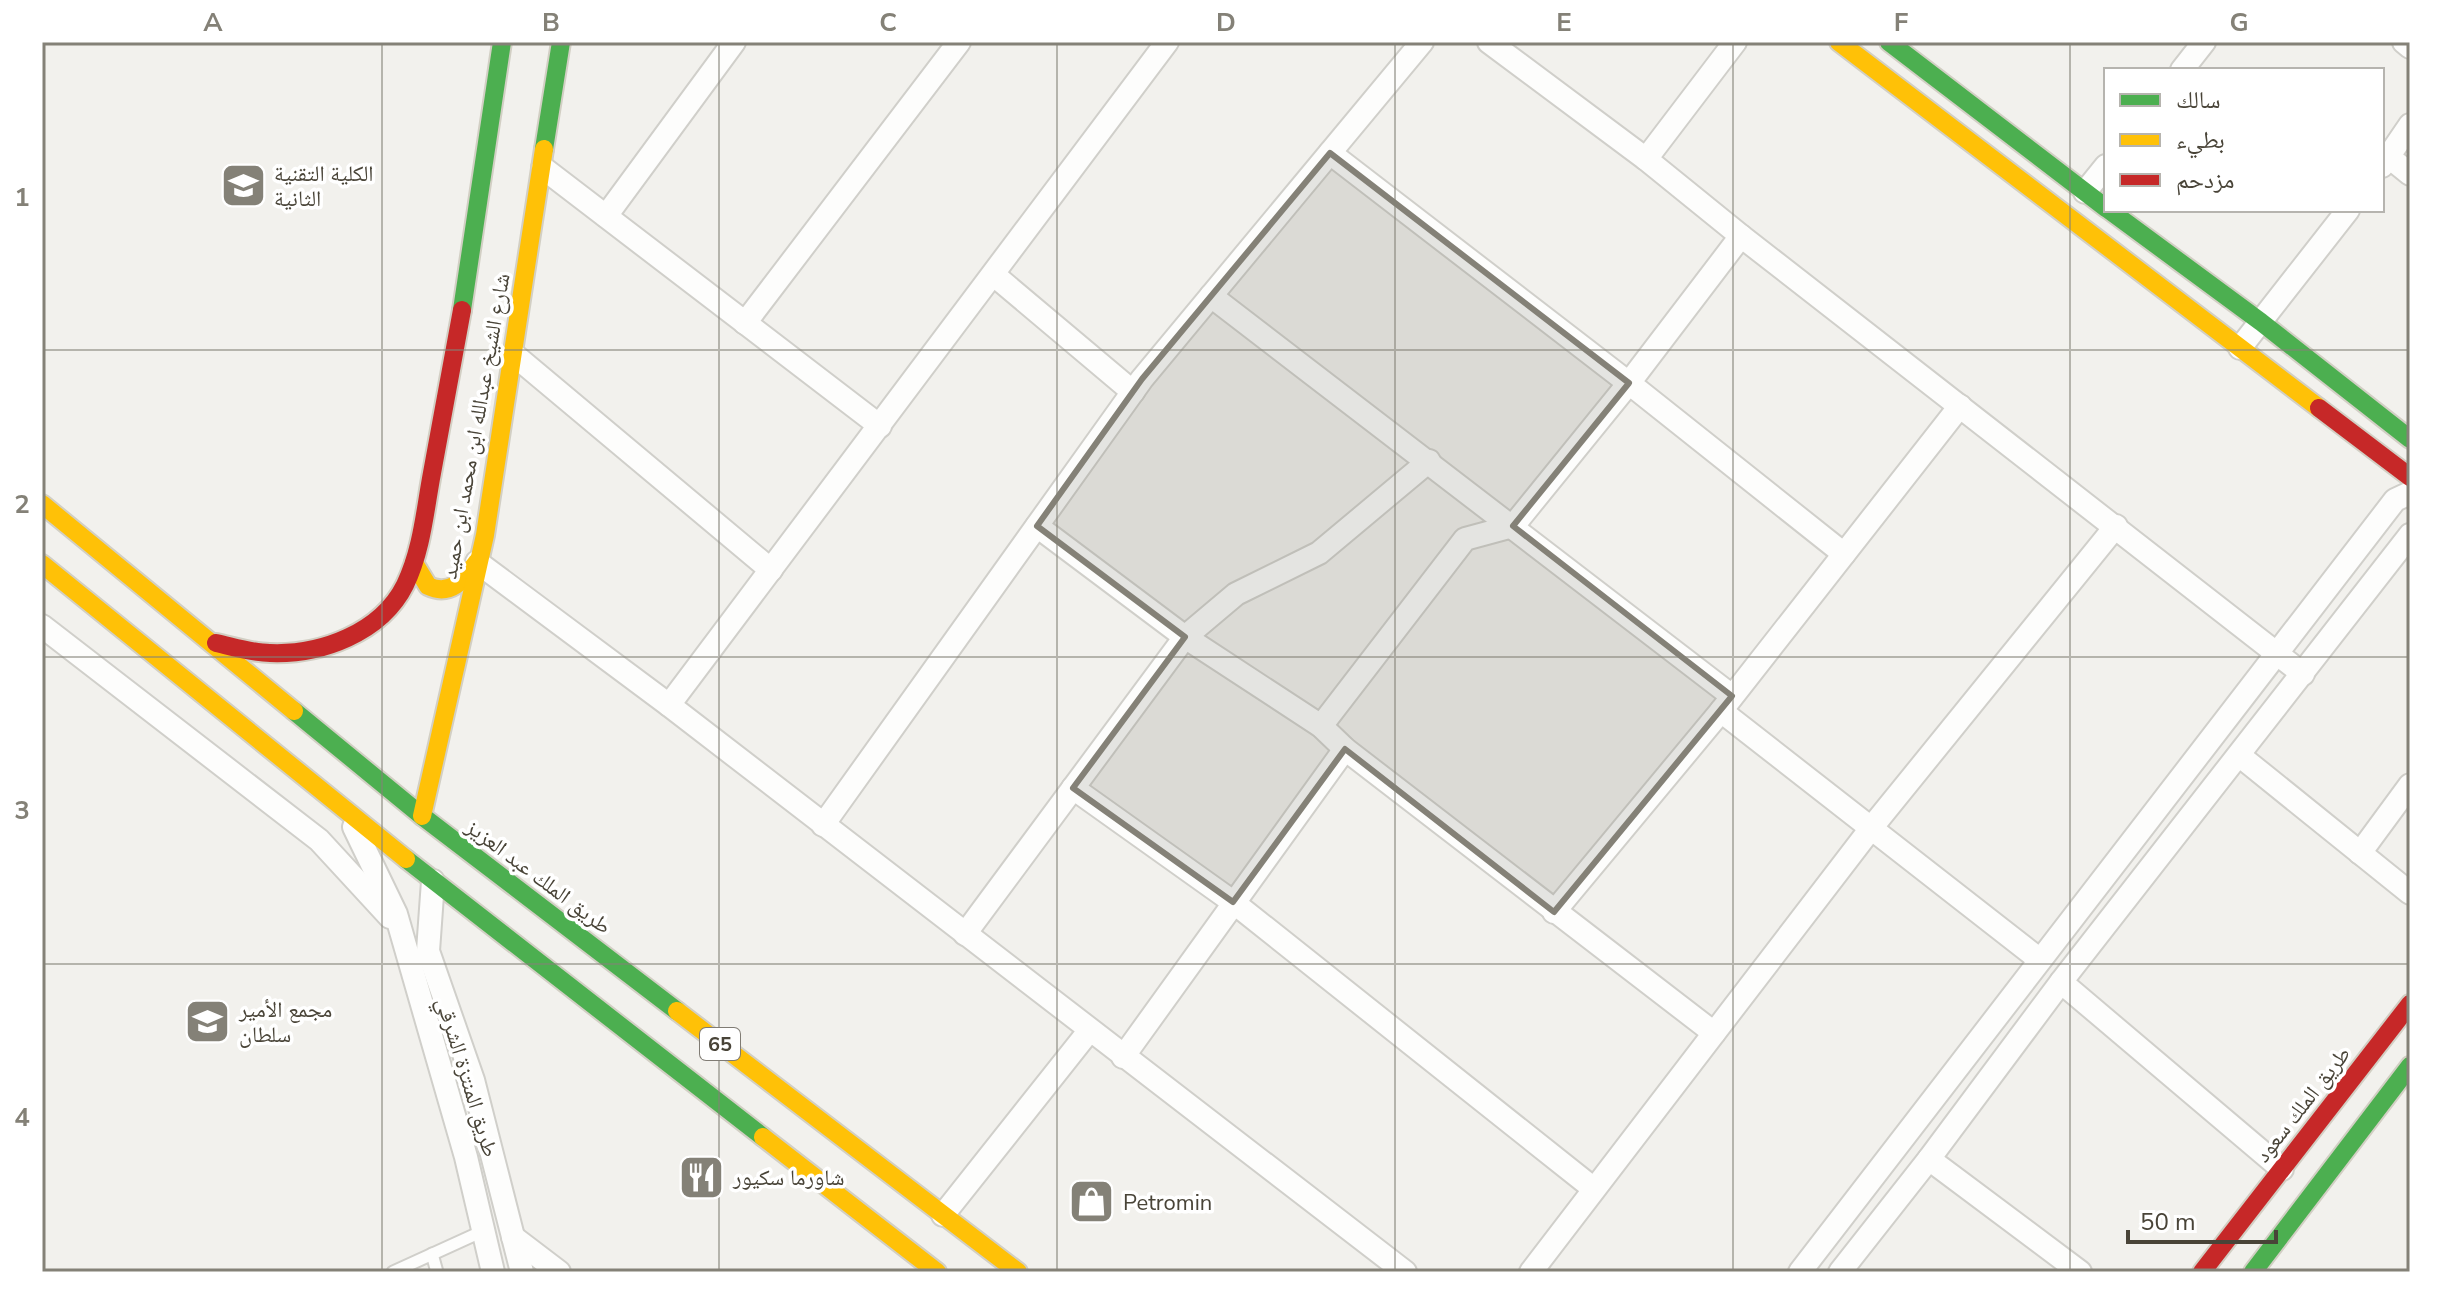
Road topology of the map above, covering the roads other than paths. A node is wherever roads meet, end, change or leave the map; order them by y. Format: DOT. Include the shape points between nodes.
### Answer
graph roads {
  1 [pos="502,42"];
  2 [pos="561,42"];
  3 [pos="734,42"];
  4 [pos="959,42"];
  5 [pos="1167,42"];
  6 [pos="1422,42"];
  7 [pos="1489,42"];
  8 [pos="1735,42"];
  9 [pos="1839,42"];
  10 [pos="1889,42"];
  11 [pos="2204,42"];
  12 [pos="2404,42"];
  13 [pos="2410,47"];
  14 [pos="2184,68"];
  15 [pos="2410,125"];
  16 [pos="1330,153"];
  17 [pos="1646,159"];
  18 [pos="2385,162"];
  19 [pos="543,168"];
  20 [pos="2104,168"];
  21 [pos="2410,174"];
  22 [pos="2085,192"];
  23 [pos="2104,207"];
  24 [pos="2111,212"];
  25 [pos="2346,212"];
  26 [pos="606,216"];
  27 [pos="1741,236"];
  28 [pos="994,275"];
  29 [pos="1211,296"];
  30 [pos="2261,322"];
  31 [pos="745,323"];
  32 [pos="2240,348"];
  33 [pos="513,354"];
  34 [pos="1629,383"];
  35 [pos="1133,392"];
  36 [pos="1960,406"];
  37 [pos="880,426"];
  38 [pos="2410,439"];
  39 [pos="1429,461"];
  40 [pos="2410,477"];
  41 [pos="2410,493"];
  42 [pos="42,504"];
  43 [pos="1037,526"];
  44 [pos="1513,526"];
  45 [pos="2116,526"];
  46 [pos="2410,535"];
  47 [pos="1844,554"];
  48 [pos="477,562"];
  49 [pos="414,563"];
  50 [pos="42,564"];
  51 [pos="771,570"];
  52 [pos="42,626"];
  53 [pos="1185,637"];
  54 [pos="209,641"];
  55 [pos="2277,652"];
  56 [pos="2303,674"];
  57 [pos="1727,704"];
  58 [pos="669,705"];
  59 [pos="1321,726"];
  60 [pos="1345,749"];
  61 [pos="2240,756"];
  62 [pos="2410,785"];
  63 [pos="1073,788"];
  64 [pos="347,811"];
  65 [pos="422,816"];
  66 [pos="823,825"];
  67 [pos="1872,827"];
  68 [pos="2360,853"];
  69 [pos="433,881"];
  70 [pos="2410,893"];
  71 [pos="1233,902"];
  72 [pos="1554,912"];
  73 [pos="400,927"];
  74 [pos="965,934"];
  75 [pos="2040,960"];
  76 [pos="2061,982"];
  77 [pos="2410,1004"];
  78 [pos="1089,1031"];
  79 [pos="1714,1033"];
  80 [pos="1123,1057"];
  81 [pos="2410,1066"];
  82 [pos="1929,1159"];
  83 [pos="2282,1169"];
  84 [pos="1594,1189"];
  85 [pos="943,1215"];
  86 [pos="483,1231"];
  87 [pos="513,1237"];
  88 [pos="432,1254"];
  89 [pos="393,1272"];
  90 [pos="437,1272"];
  91 [pos="493,1272"];
  92 [pos="522,1272"];
  93 [pos="559,1272"];
  94 [pos="937,1272"];
  95 [pos="1018,1272"];
  96 [pos="1405,1272"];
  97 [pos="1531,1272"];
  98 [pos="1800,1272"];
  99 [pos="1840,1272"];
  100 [pos="2080,1272"];
  101 [pos="2202,1272"];
  102 [pos="2253,1272"];
  1 -- 49 [label="main road, شارع الشيخ عبدالله ابن محمد ابن حميد" via="453,365"];
  2 -- 19 [label="main road, شارع الشيخ عبدالله ابن محمد ابن حميد"];
  3 -- 26 [label="street"];
  4 -- 31 [label="street"];
  5 -- 28 [label="street"];
  6 -- 16 [label="street"];
  7 -- 17 [label="street"];
  8 -- 17 [label="street"];
  9 -- 32 [label="main road"];
  10 -- 22 [label="main road"];
  11 -- 14 [label="street"];
  12 -- 13 [label="street"];
  15 -- 18 [label="street"];
  16 -- 29 [label="street"];
  16 -- 34 [label="street"];
  17 -- 27 [label="street"];
  18 -- 21 [label="street"];
  19 -- 26 [label="street"];
  19 -- 33 [label="main road, شارع الشيخ عبدالله ابن محمد ابن حميد"];
  20 -- 22 [label="street"];
  22 -- 23 [label="main road"];
  24 -- 30 [label="main road"];
  25 -- 30 [label="street"];
  26 -- 31 [label="street"];
  27 -- 34 [label="street"];
  27 -- 36 [label="street"];
  28 -- 35 [label="street"];
  28 -- 37 [label="street"];
  29 -- 35 [label="street"];
  29 -- 39 [label="street"];
  30 -- 32 [label="street"];
  30 -- 38 [label="main road"];
  31 -- 37 [label="street"];
  32 -- 40 [label="main road"];
  33 -- 48 [label="main road, شارع الشيخ عبدالله ابن محمد ابن حميد"];
  33 -- 51 [label="street"];
  34 -- 44 [label="street"];
  34 -- 47 [label="street"];
  35 -- 43 [label="street"];
  36 -- 45 [label="street"];
  36 -- 47 [label="street"];
  37 -- 51 [label="street"];
  39 -- 44 [label="street"];
  39 -- 53 [label="street" via="1319,553 1236,594"];
  41 -- 55 [label="street" via="2395,500"];
  42 -- 54 [label="main road, طريق الملك عبد العزيز"];
  43 -- 53 [label="street"];
  43 -- 66 [label="street"];
  44 -- 57 [label="street"];
  44 -- 59 [label="street" via="1465,539"];
  45 -- 55 [label="street"];
  45 -- 67 [label="street"];
  46 -- 56 [label="street"];
  47 -- 57 [label="street"];
  48 -- 49 [label="main road" via="455,587 444,591 428,586"];
  48 -- 58 [label="street"];
  48 -- 65 [label="main road, شارع الشيخ عبدالله ابن محمد ابن حميد"];
  49 -- 54 [label="main road, شارع الشيخ عبدالله ابن محمد ابن حميد" via="395,602 379,619 336,641 282,653 250,652"];
  50 -- 64 [label="main road"];
  51 -- 58 [label="street"];
  52 -- 73 [label="street" via="319,840"];
  53 -- 59 [label="street"];
  53 -- 63 [label="street"];
  54 -- 65 [label="main road, طريق الملك عبد العزيز"];
  55 -- 56 [label="street"];
  55 -- 75 [label="street"];
  56 -- 61 [label="street"];
  57 -- 67 [label="street"];
  57 -- 72 [label="street"];
  58 -- 66 [label="street"];
  59 -- 60 [label="street"];
  60 -- 71 [label="street"];
  60 -- 72 [label="street"];
  61 -- 68 [label="street"];
  61 -- 76 [label="street"];
  62 -- 68 [label="street"];
  63 -- 71 [label="street"];
  63 -- 74 [label="street"];
  64 -- 69 [label="main road"];
  64 -- 73 [label="street"];
  65 -- 85 [label="main road, طريق الملك عبد العزيز / 65"];
  66 -- 74 [label="street"];
  67 -- 75 [label="street"];
  67 -- 79 [label="street"];
  68 -- 70 [label="street"];
  69 -- 87 [label="street, طريق المنتزة الشرقي" via="428,951 473,1080"];
  69 -- 94 [label="main road, 65"];
  71 -- 80 [label="street"];
  71 -- 84 [label="street"];
  72 -- 79 [label="street"];
  73 -- 86 [label="street"];
  74 -- 78 [label="street"];
  75 -- 98 [label="street"];
  76 -- 82 [label="street"];
  76 -- 83 [label="street"];
  77 -- 83 [label="main road, طريق الملك سعود"];
  78 -- 80 [label="street"];
  78 -- 85 [label="street"];
  79 -- 84 [label="street"];
  80 -- 96 [label="street"];
  81 -- 102 [label="main road"];
  82 -- 99 [label="street"];
  82 -- 100 [label="street"];
  83 -- 101 [label="main road, طريق الملك سعود"];
  84 -- 97 [label="street"];
  85 -- 95 [label="main road, طريق الملك عبد العزيز / 65"];
  86 -- 88 [label="lane"];
  86 -- 91 [label="street"];
  87 -- 92 [label="street, طريق المنتزة الشرقي"];
  87 -- 93 [label="street"];
  88 -- 89 [label="lane"];
  88 -- 90 [label="lane"];
}
